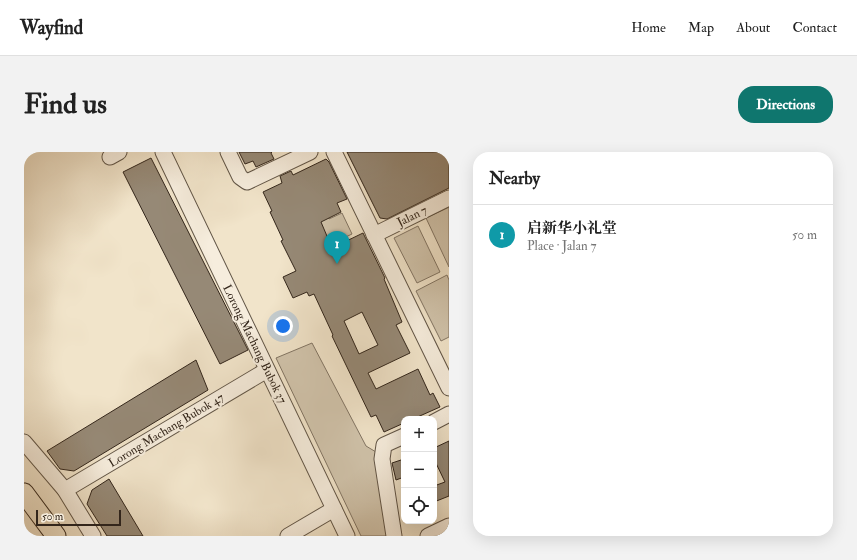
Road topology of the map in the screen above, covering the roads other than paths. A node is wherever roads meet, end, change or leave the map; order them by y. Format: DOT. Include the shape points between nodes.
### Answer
graph roads {
  1 [pos="163,152"];
  2 [pos="228,152"];
  3 [pos="310,152"];
  4 [pos="334,152"];
  5 [pos="449,198"];
  6 [pos="374,235"];
  7 [pos="267,370"];
  8 [pos="449,388"];
  9 [pos="449,414"];
  10 [pos="437,420"];
  11 [pos="401,437"];
  12 [pos="24,442"];
  13 [pos="65,490"];
  14 [pos="24,493"];
  15 [pos="334,509"];
  16 [pos="449,526"];
  17 [pos="56,536"];
  18 [pos="93,536"];
  19 [pos="288,536"];
  20 [pos="347,536"];
  21 [pos="394,536"];
  22 [pos="428,536"];
  1 -- 7 [label="street, Lorong Machang Bubok 37"];
  2 -- 3 [label="street" via="240,177 247,182"];
  4 -- 6 [label="street"];
  5 -- 6 [label="street, Jalan 7"];
  6 -- 8 [label="street"];
  7 -- 13 [label="street, Lorong Machang Bubok 47"];
  7 -- 15 [label="street, Lorong Machang Bubok 37"];
  9 -- 10 [label="street"];
  11 -- 21 [label="street" via="384,445 382,459"];
  12 -- 13 [label="street"];
  13 -- 18 [label="street"];
  14 -- 17 [label="main road"];
  15 -- 19 [label="street"];
  15 -- 20 [label="street, Lorong Machang Bubok 37"];
  16 -- 22 [label="street"];
}
